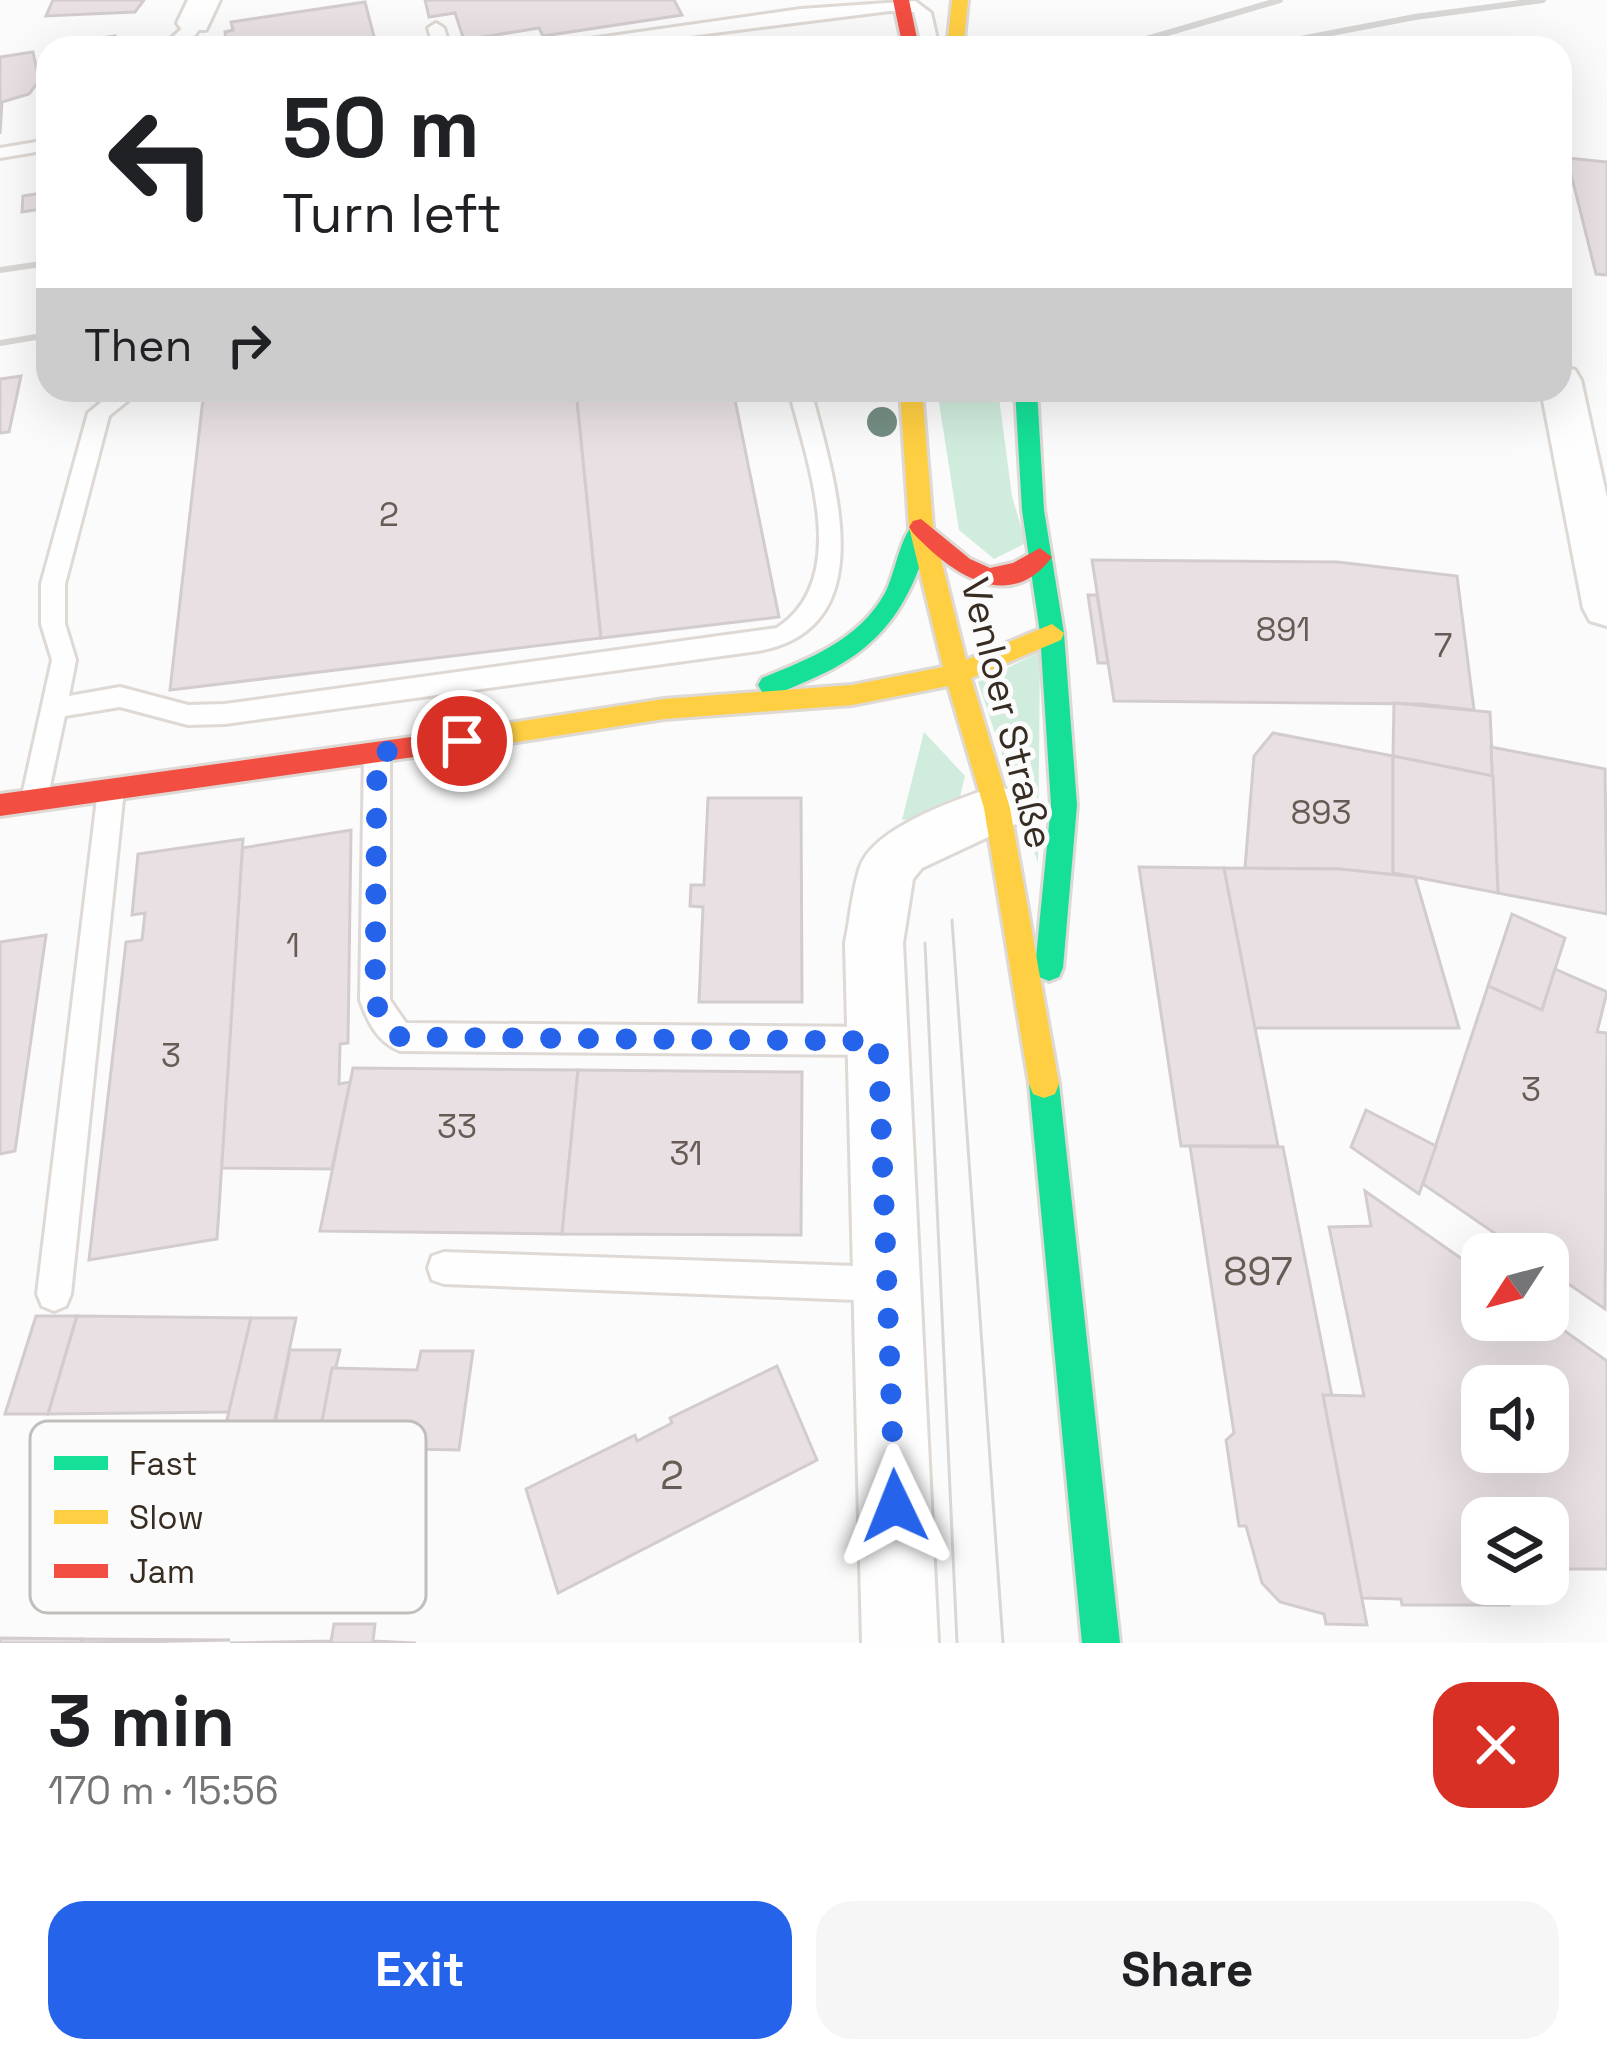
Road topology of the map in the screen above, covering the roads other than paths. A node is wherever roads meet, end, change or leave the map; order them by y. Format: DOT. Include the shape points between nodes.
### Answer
graph roads {
  1 [pos="960,0"];
  2 [pos="902,2"];
  3 [pos="436,28"];
  4 [pos="438,36"];
  5 [pos="640,36"];
  6 [pos="909,36"];
  7 [pos="930,36"];
  8 [pos="957,36"];
  9 [pos="36,147"];
  10 [pos="0,153"];
  11 [pos="114,402"];
  12 [pos="802,402"];
  13 [pos="912,402"];
  14 [pos="1027,402"];
  15 [pos="1565,402"];
  16 [pos="921,526"];
  17 [pos="1040,556"];
  18 [pos="1607,608"];
  19 [pos="1052,633"];
  20 [pos="958,678"];
  21 [pos="719,704"];
  22 [pos="55,708"];
  23 [pos="377,753"];
  24 [pos="111,790"];
  25 [pos="34,800"];
  26 [pos="0,805"];
  27 [pos="997,808"];
  28 [pos="878,1041"];
  29 [pos="1041,1055"];
  30 [pos="444,1268"];
  31 [pos="886,1278"];
  32 [pos="54,1294"];
  33 [pos="900,1643"];
  34 [pos="1101,1643"];
  1 -- 8 [label="main road"];
  2 -- 5 [label="lane"];
  2 -- 6 [label="main road"];
  2 -- 7 [label="lane" via="925,14"];
  3 -- 4 [label="lane"];
  9 -- 10 [label="lane"];
  11 -- 22 [label="lane" via="99,413 53,584 52,624 64,660"];
  12 -- 22 [label="lane" via="831,565 826,587 789,633 225,714 188,715 120,697"];
  13 -- 16 [label="main road, Venloer Straße"];
  14 -- 17 [label="main road, Venloer Straße"];
  15 -- 18 [label="street"];
  16 -- 17 [label="main road" via="970,572 991,579 1025,572"];
  16 -- 20 [label="main road, Venloer Straße"];
  16 -- 21 [label="main road" via="910,578 885,622 859,647 829,666"];
  17 -- 19 [label="main road, Venloer Straße"];
  19 -- 20 [label="main road"];
  19 -- 29 [label="main road, Venloer Straße" via="1064,805"];
  20 -- 21 [label="main road" via="797,706"];
  20 -- 27 [label="main road, Venloer Straße"];
  21 -- 23 [label="main road"];
  22 -- 25 [label="lane"];
  23 -- 24 [label="main road"];
  23 -- 28 [label="lane" via="375,1000 400,1037"];
  24 -- 25 [label="main road"];
  24 -- 32 [label="lane"];
  25 -- 26 [label="main road"];
  27 -- 28 [label="street" via="903,852 887,869 874,943"];
  27 -- 29 [label="main road, Venloer Straße"];
  28 -- 31 [label="street"];
  29 -- 34 [label="main road, Venloer Straße"];
  30 -- 31 [label="lane"];
  31 -- 33 [label="street"];
}
